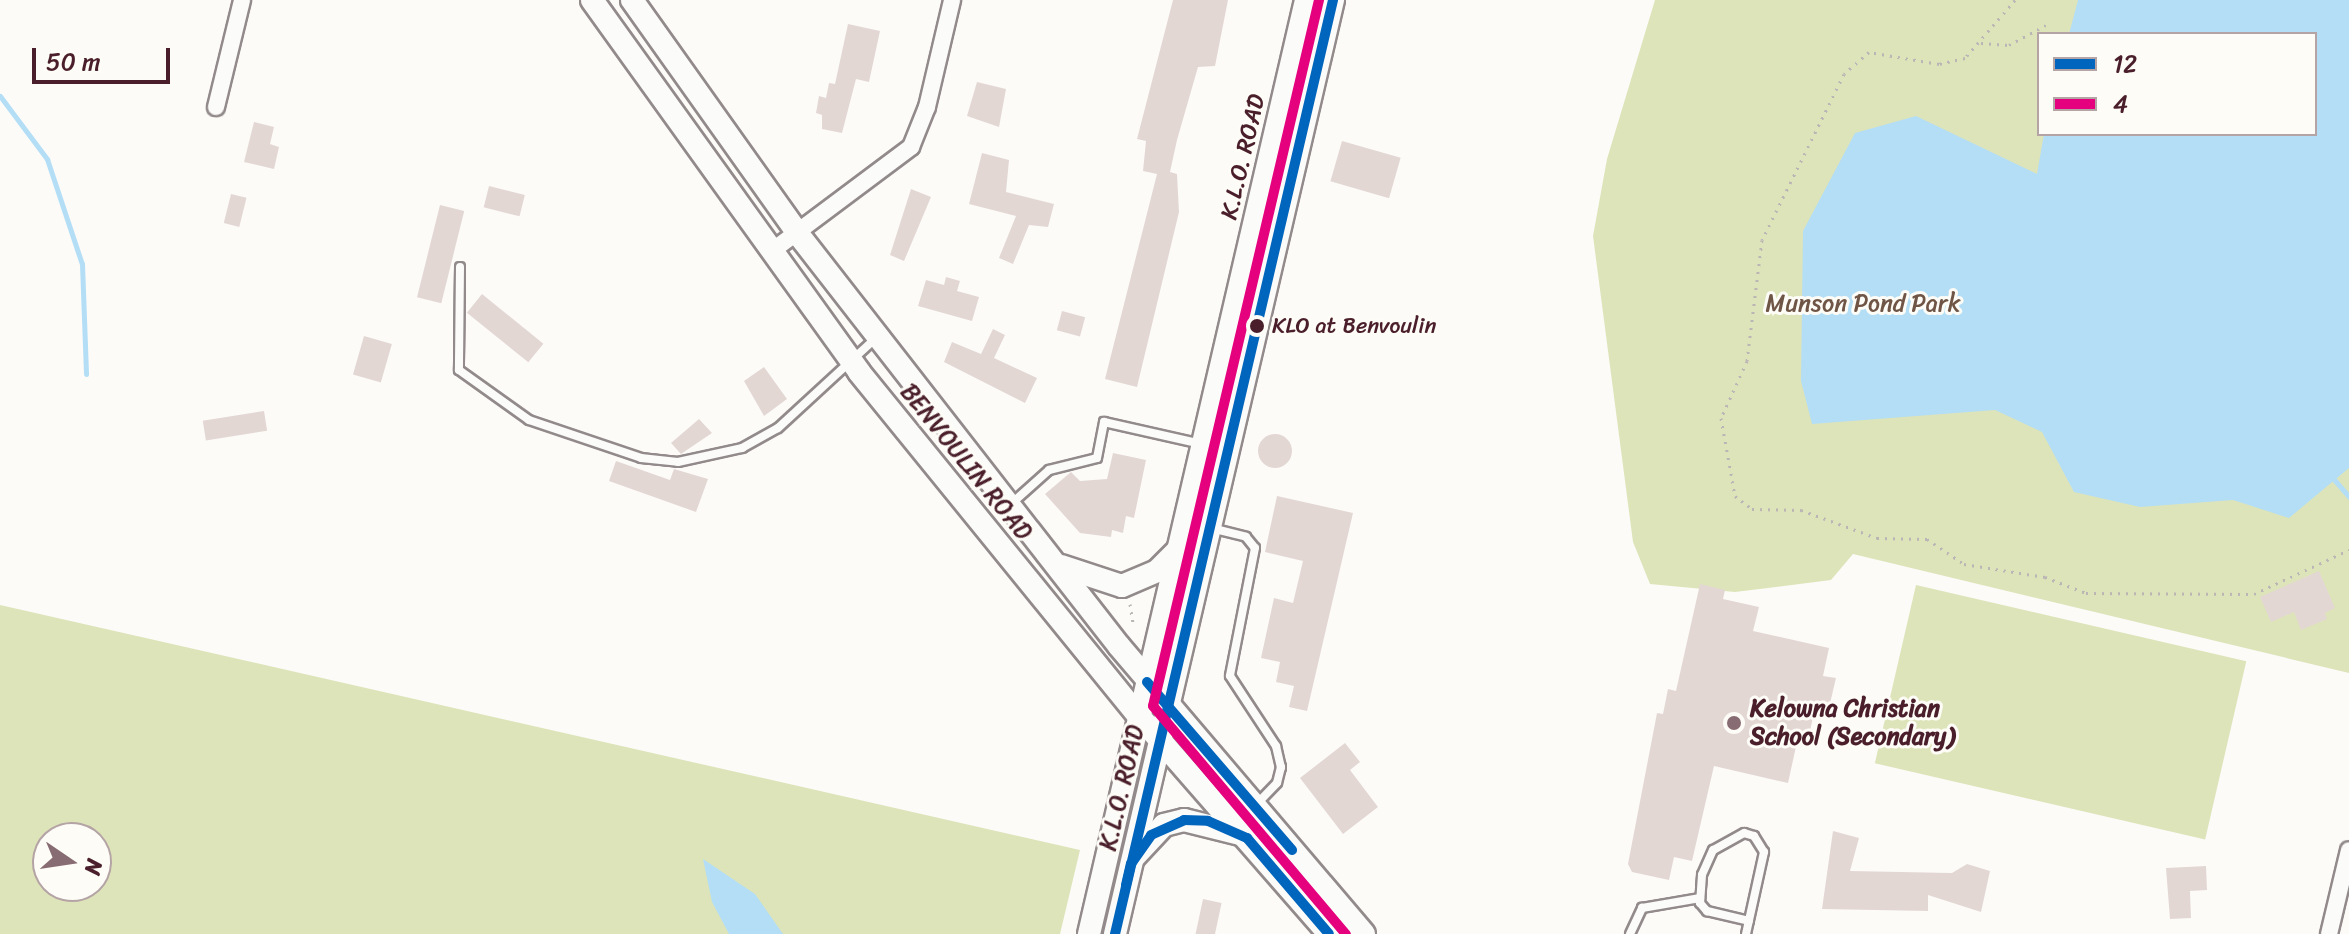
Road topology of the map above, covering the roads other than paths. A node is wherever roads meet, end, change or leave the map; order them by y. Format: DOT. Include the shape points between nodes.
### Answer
graph roads {
  1 [pos="242,0"];
  2 [pos="592,0"];
  3 [pos="632,0"];
  4 [pos="952,0"];
  5 [pos="1306,0"];
  6 [pos="1333,0"];
  7 [pos="216,107"];
  8 [pos="798,234"];
  9 [pos="772,251"];
  10 [pos="460,267"];
  11 [pos="877,336"];
  12 [pos="852,362"];
  13 [pos="1202,445"];
  14 [pos="1009,505"];
  15 [pos="1209,527"];
  16 [pos="1178,550"];
  17 [pos="1053,562"];
  18 [pos="1147,682"];
  19 [pos="1167,705"];
  20 [pos="1139,716"];
  21 [pos="1160,737"];
  22 [pos="1255,806"];
  23 [pos="1247,838"];
  24 [pos="2349,850"];
  25 [pos="1131,864"];
  26 [pos="1700,898"];
  27 [pos="1749,921"];
  28 [pos="1089,934"];
  29 [pos="1115,934"];
  30 [pos="1329,934"];
  31 [pos="1364,934"];
  32 [pos="1630,934"];
  33 [pos="1746,934"];
  34 [pos="2329,934"];
  1 -- 7 [label="street"];
  2 -- 9 [label="main road, BENVOULIN ROAD"];
  3 -- 8 [label="main road, BENVOULIN ROAD"];
  4 -- 8 [label="street" via="927,107 911,147"];
  5 -- 13 [label="main road, K.L.O. ROAD"];
  6 -- 15 [label="main road, K.L.O. ROAD"];
  8 -- 9 [label="street"];
  8 -- 11 [label="main road, BENVOULIN ROAD"];
  9 -- 12 [label="main road, BENVOULIN ROAD"];
  10 -- 12 [label="lane" via="459,370 529,420 641,458 678,462 742,448 778,428"];
  11 -- 12 [label="lane"];
  11 -- 14 [label="main road, BENVOULIN ROAD"];
  12 -- 20 [label="main road, BENVOULIN ROAD"];
  13 -- 14 [label="lane" via="1104,422 1097,458 1049,470"];
  13 -- 16 [label="main road, K.L.O. ROAD"];
  14 -- 17 [label="main road, BENVOULIN ROAD"];
  15 -- 19 [label="main road, K.L.O. ROAD"];
  15 -- 22 [label="lane" via="1246,537 1255,548 1230,676 1276,746 1281,767 1273,789"];
  16 -- 17 [label="main road" via="1157,571 1122,586 1082,578"];
  16 -- 18 [label="main road, K.L.O. ROAD"];
  17 -- 18 [label="main road, BENVOULIN ROAD"];
  18 -- 19 [label="main road, BENVOULIN ROAD"];
  18 -- 20 [label="main road, K.L.O. ROAD"];
  19 -- 21 [label="main road, K.L.O. ROAD"];
  19 -- 22 [label="main road, BENVOULIN ROAD"];
  20 -- 21 [label="main road, BENVOULIN ROAD"];
  20 -- 28 [label="main road, K.L.O. ROAD"];
  21 -- 23 [label="main road, BENVOULIN ROAD"];
  21 -- 25 [label="main road, K.L.O. ROAD"];
  22 -- 31 [label="main road, BENVOULIN ROAD"];
  23 -- 25 [label="main road" via="1220,825 1184,820 1151,835"];
  23 -- 30 [label="main road, BENVOULIN ROAD"];
  24 -- 34 [label="street"];
  25 -- 29 [label="main road, K.L.O. ROAD"];
  26 -- 27 [label="lane" via="1707,911"];
  26 -- 27 [label="lane" via="1713,850 1731,837 1754,836 1764,852"];
  26 -- 32 [label="lane" via="1642,908"];
  27 -- 33 [label="lane"];
}
